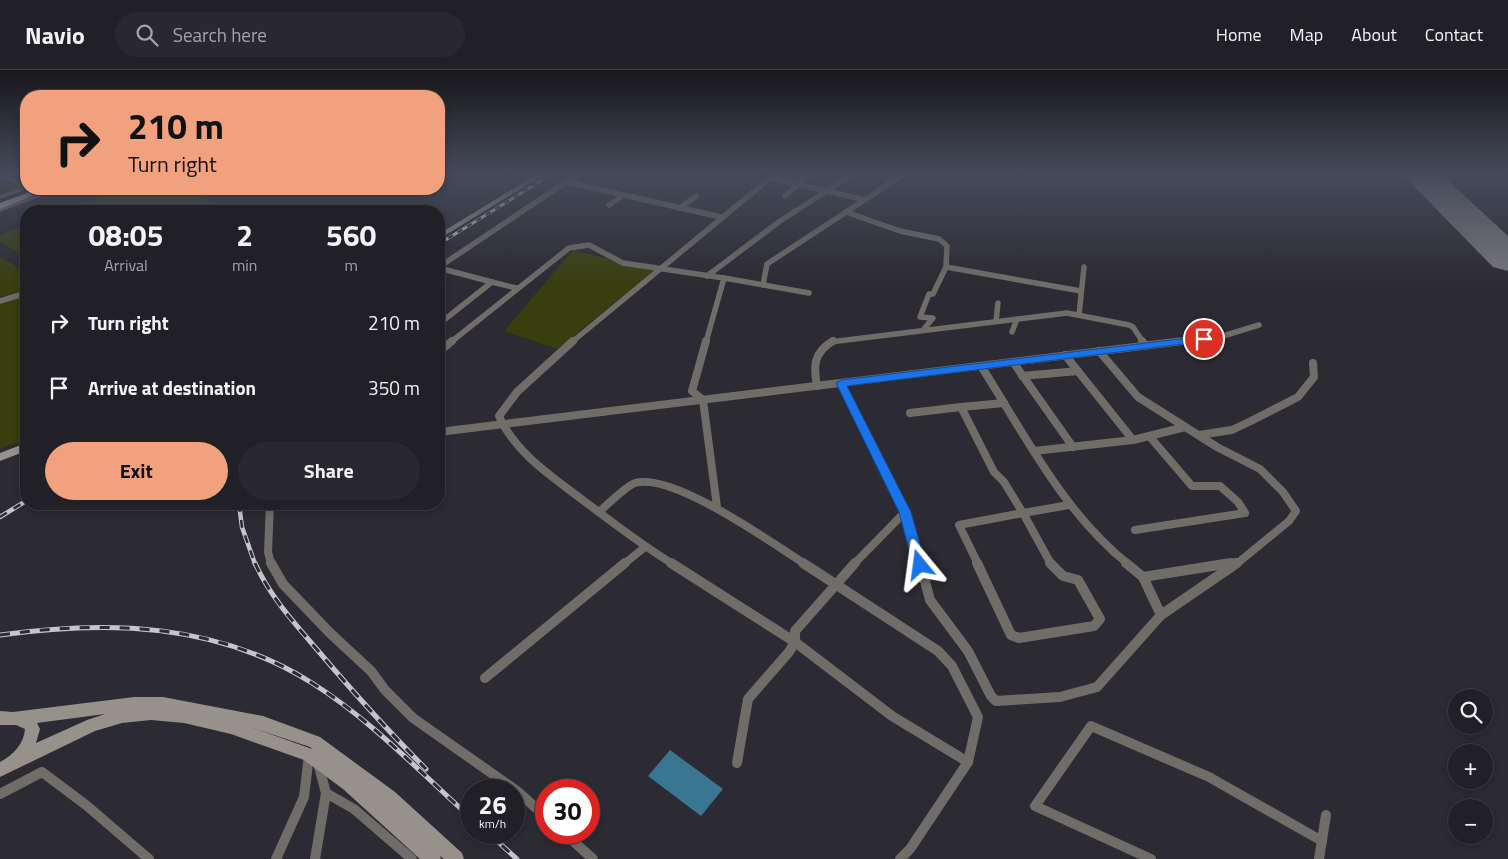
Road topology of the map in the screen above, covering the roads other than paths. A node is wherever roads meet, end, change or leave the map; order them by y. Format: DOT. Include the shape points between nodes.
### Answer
graph roads {
  1 [pos="474,211"];
  2 [pos="481,211"];
  3 [pos="523,211"];
  4 [pos="693,211"];
  5 [pos="729,211"];
  6 [pos="796,211"];
  7 [pos="846,212"];
  8 [pos="721,217"];
  9 [pos="445,228"];
  10 [pos="445,232"];
  11 [pos="445,263"];
  12 [pos="946,267"];
  13 [pos="1084,267"];
  14 [pos="663,268"];
  15 [pos="445,269"];
  16 [pos="707,276"];
  17 [pos="724,278"];
  18 [pos="492,282"];
  19 [pos="763,285"];
  20 [pos="516,288"];
  21 [pos="1081,291"];
  22 [pos="809,293"];
  23 [pos="20,295"];
  24 [pos="0,301"];
  25 [pos="998,303"];
  26 [pos="1078,314"];
  27 [pos="445,319"];
  28 [pos="1017,319"];
  29 [pos="996,321"];
  30 [pos="1259,325"];
  31 [pos="924,329"];
  32 [pos="1012,332"];
  33 [pos="1145,346"];
  34 [pos="445,347"];
  35 [pos="1099,351"];
  36 [pos="1065,355"];
  37 [pos="1013,362"];
  38 [pos="1313,363"];
  39 [pos="981,366"];
  40 [pos="1078,371"];
  41 [pos="1022,376"];
  42 [pos="841,383"];
  43 [pos="817,386"];
  44 [pos="703,400"];
  45 [pos="1004,403"];
  46 [pos="961,408"];
  47 [pos="910,413"];
  48 [pos="503,425"];
  49 [pos="1185,427"];
  50 [pos="445,431"];
  51 [pos="1199,436"];
  52 [pos="1150,437"];
  53 [pos="1133,440"];
  54 [pos="20,443"];
  55 [pos="1072,447"];
  56 [pos="20,449"];
  57 [pos="0,451"];
  58 [pos="1034,451"];
  59 [pos="0,457"];
  60 [pos="1069,505"];
  61 [pos="717,507"];
  62 [pos="270,510"];
  63 [pos="599,512"];
  64 [pos="905,512"];
  65 [pos="1024,514"];
  66 [pos="1135,530"];
  67 [pos="646,547"];
  68 [pos="1239,562"];
  69 [pos="1143,577"];
  70 [pos="836,584"];
  71 [pos="1161,614"];
  72 [pos="795,642"];
  73 [pos="485,678"];
  74 [pos="4,719"];
  75 [pos="314,753"];
  76 [pos="968,762"];
  77 [pos="737,763"];
  78 [pos="2,769"];
  79 [pos="326,793"];
  80 [pos="0,794"];
  81 [pos="535,807"];
  82 [pos="1326,815"];
  83 [pos="1322,841"];
  84 [pos="576,844"];
  85 [pos="149,859"];
  86 [pos="276,859"];
  87 [pos="315,859"];
  88 [pos="412,859"];
  89 [pos="433,859"];
  90 [pos="456,859"];
  91 [pos="593,859"];
  92 [pos="900,859"];
  93 [pos="1151,859"];
  94 [pos="1319,859"];
  1 -- 9 [label="main road"];
  2 -- 10 [label="main road"];
  3 -- 11 [label="street"];
  4 -- 8 [label="street"];
  5 -- 8 [label="street"];
  6 -- 16 [label="street"];
  7 -- 12 [label="street" via="900,231 939,239 947,246"];
  7 -- 19 [label="street" via="767,264"];
  8 -- 14 [label="street"];
  12 -- 21 [label="street"];
  12 -- 31 [label="street" via="933,294 928,294 920,317 933,318"];
  13 -- 21 [label="street"];
  14 -- 16 [label="street"];
  14 -- 20 [label="street" via="623,263 595,248 580,245 569,248"];
  14 -- 48 [label="street" via="516,392 499,416"];
  15 -- 18 [label="street"];
  16 -- 17 [label="street"];
  17 -- 19 [label="street"];
  17 -- 44 [label="street" via="692,391"];
  18 -- 20 [label="street"];
  18 -- 27 [label="street"];
  19 -- 22 [label="street"];
  20 -- 34 [label="street"];
  21 -- 26 [label="street"];
  23 -- 24 [label="street"];
  25 -- 29 [label="street"];
  26 -- 28 [label="street"];
  26 -- 33 [label="street" via="1129,325"];
  28 -- 29 [label="street"];
  28 -- 32 [label="street"];
  29 -- 31 [label="street"];
  30 -- 33 [label="street" via="1223,336"];
  31 -- 43 [label="street" via="832,341 820,350 812,365"];
  33 -- 35 [label="street"];
  35 -- 36 [label="street"];
  35 -- 49 [label="street" via="1138,397"];
  36 -- 37 [label="street"];
  36 -- 40 [label="street"];
  37 -- 39 [label="street"];
  37 -- 41 [label="street"];
  38 -- 51 [label="street" via="1314,378 1298,397 1232,430"];
  39 -- 42 [label="street"];
  39 -- 45 [label="street"];
  40 -- 41 [label="street"];
  40 -- 53 [label="street"];
  41 -- 55 [label="street"];
  42 -- 43 [label="street"];
  42 -- 64 [label="street"];
  43 -- 44 [label="street"];
  44 -- 48 [label="street"];
  44 -- 61 [label="street"];
  45 -- 46 [label="street"];
  45 -- 58 [label="street"];
  46 -- 47 [label="street"];
  46 -- 65 [label="street" via="994,472 1003,478"];
  48 -- 50 [label="street"];
  48 -- 63 [label="street" via="531,460"];
  49 -- 51 [label="street"];
  49 -- 52 [label="street"];
  51 -- 68 [label="street" via="1260,469 1296,511 1289,521"];
  52 -- 53 [label="street"];
  52 -- 66 [label="street" via="1192,486 1220,486 1245,513"];
  53 -- 55 [label="street"];
  54 -- 57 [label="main road"];
  55 -- 58 [label="street"];
  56 -- 59 [label="main road"];
  58 -- 60 [label="street"];
  60 -- 65 [label="street"];
  60 -- 69 [label="street" via="1106,547"];
  61 -- 63 [label="street" via="656,484 634,483"];
  61 -- 70 [label="street"];
  62 -- 81 [label="street" via="268,552 273,570 283,584 371,671 413,718"];
  63 -- 67 [label="street"];
  64 -- 70 [label="street"];
  64 -- 71 [label="street" via="930,600 968,651 990,696 996,701 1060,697 1096,687"];
  65 -- 65 [label="street" via="959,525 1011,635 1019,638 1094,626 1100,620 1085,591 1078,580 1062,576 1052,566"];
  67 -- 72 [label="street"];
  67 -- 73 [label="street"];
  68 -- 69 [label="street"];
  68 -- 71 [label="street"];
  69 -- 71 [label="street"];
  70 -- 72 [label="street" via="795,631"];
  70 -- 76 [label="street" via="938,651 952,666 978,717"];
  72 -- 76 [label="street" via="892,716"];
  72 -- 77 [label="street" via="748,700"];
  74 -- 75 [label="main road" via="134,704 164,704 263,723"];
  74 -- 78 [label="main road" via="28,722 33,734 25,750"];
  75 -- 78 [label="main road" via="231,727 184,716 151,714 122,716 92,725"];
  75 -- 79 [label="street"];
  75 -- 86 [label="street" via="302,807"];
  75 -- 89 [label="main road"];
  75 -- 90 [label="main road" via="389,798"];
  76 -- 92 [label="street"];
  79 -- 87 [label="street"];
  79 -- 88 [label="street" via="354,809"];
  80 -- 85 [label="street" via="42,772"];
  82 -- 83 [label="street"];
  83 -- 93 [label="street" via="1209,777 1091,726 1035,806"];
  83 -- 94 [label="street"];
  84 -- 91 [label="street"];
}
